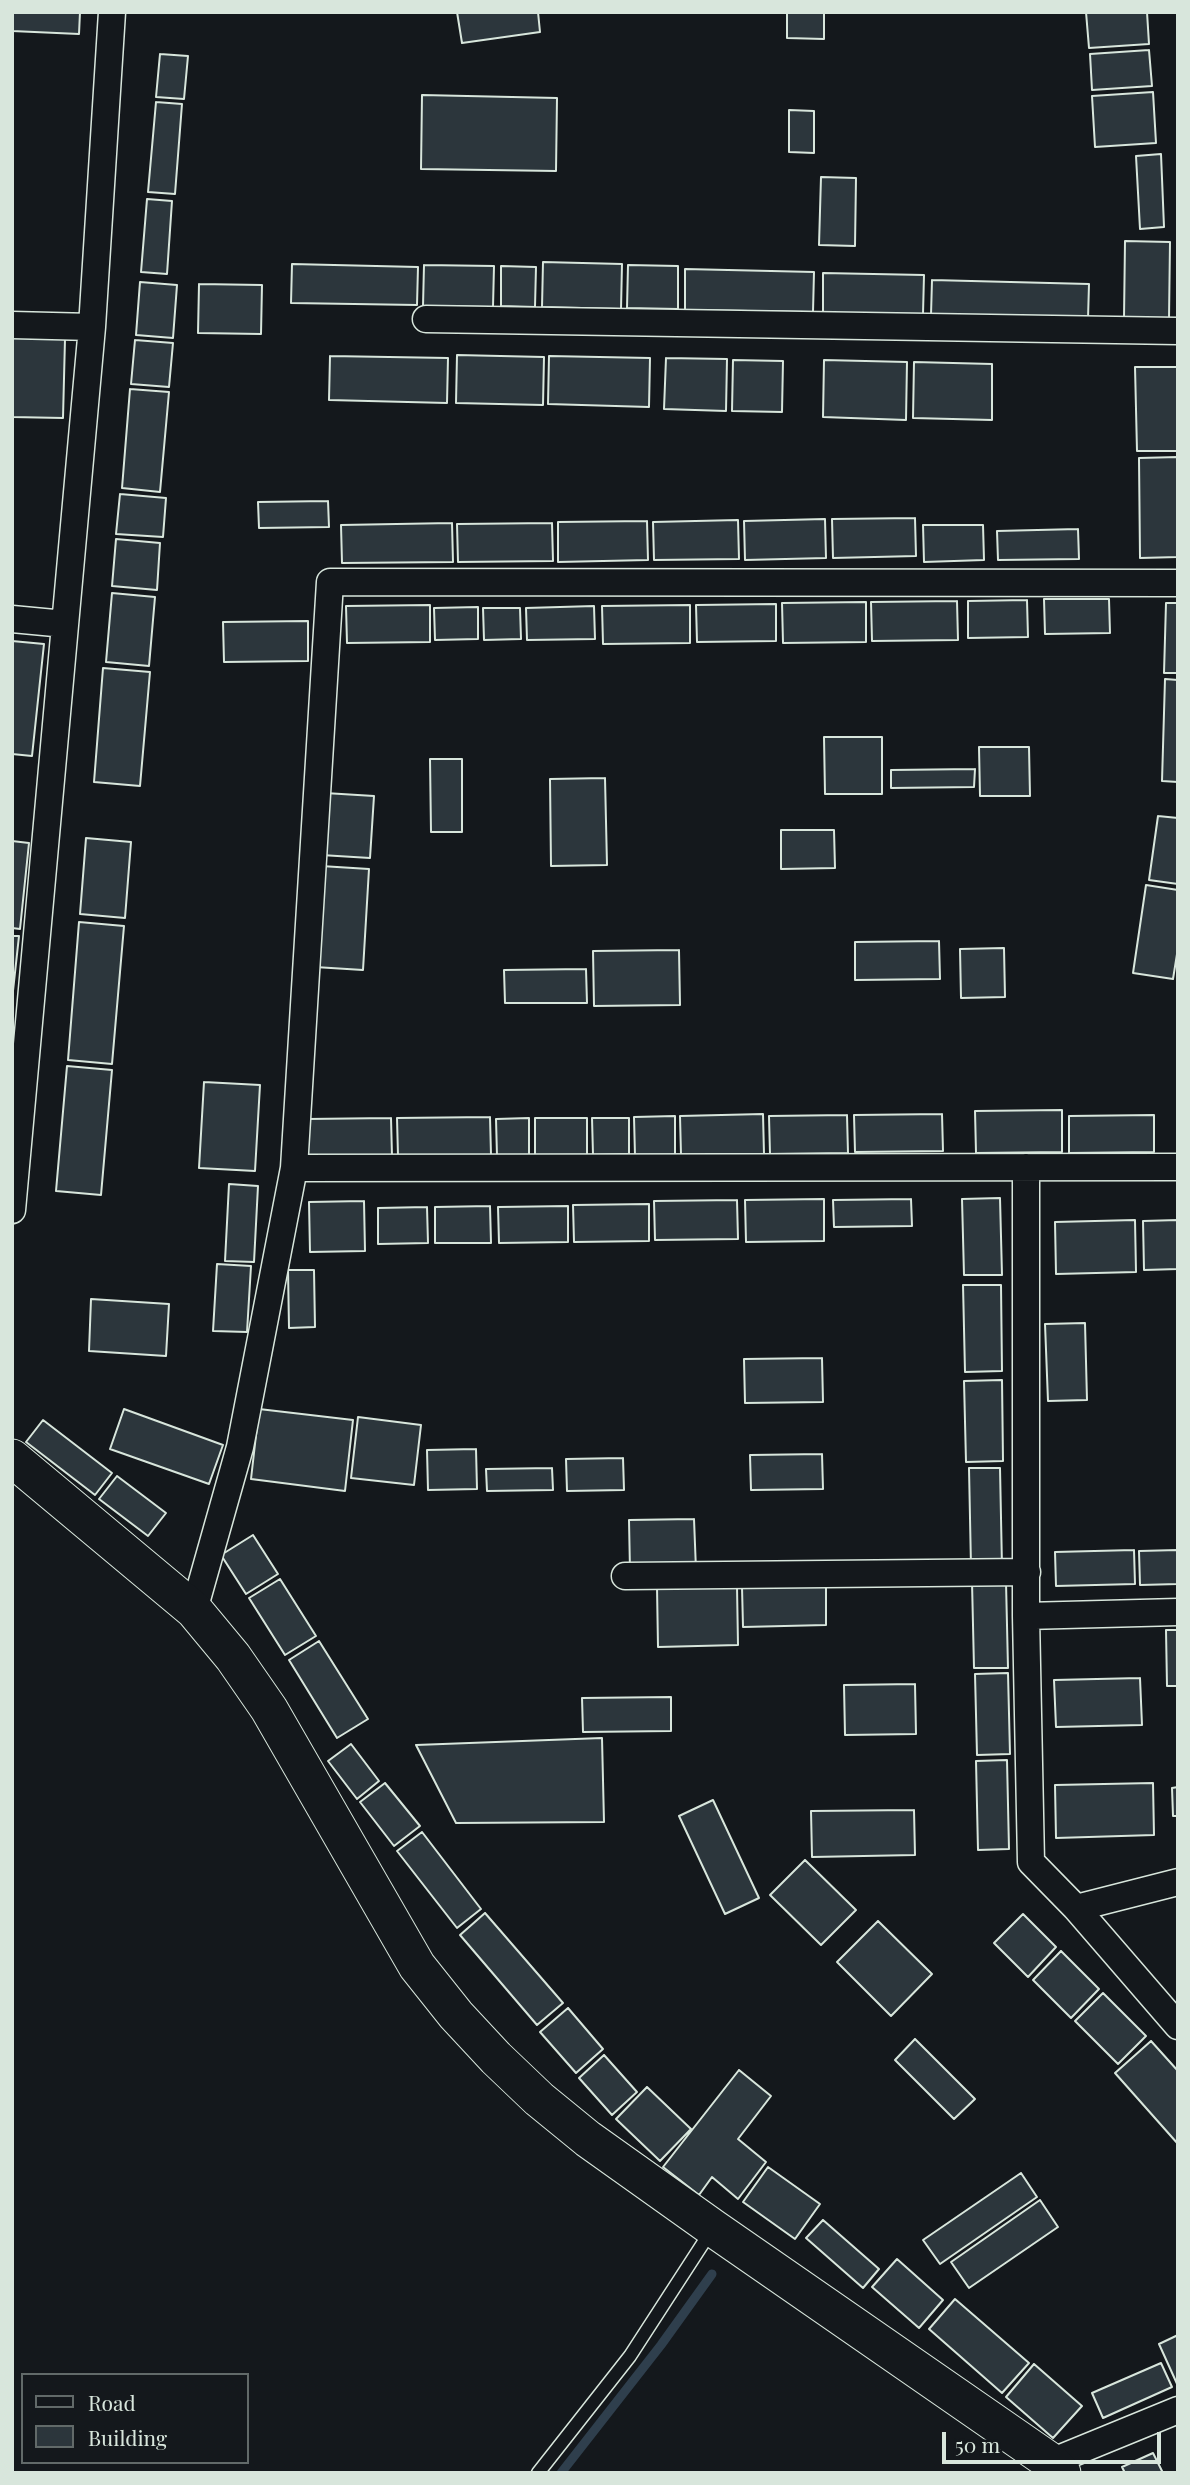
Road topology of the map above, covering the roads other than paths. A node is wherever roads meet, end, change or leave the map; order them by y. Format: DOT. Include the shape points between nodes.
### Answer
graph roads {
  1 [pos="113,12"];
  2 [pos="426,319"];
  3 [pos="12,325"];
  4 [pos="92,327"];
  5 [pos="1178,331"];
  6 [pos="1178,583"];
  7 [pos="12,619"];
  8 [pos="65,624"];
  9 [pos="1178,1166"];
  10 [pos="1026,1167"];
  11 [pos="294,1168"];
  12 [pos="12,1210"];
  13 [pos="12,1458"];
  14 [pos="1027,1572"];
  15 [pos="625,1576"];
  16 [pos="194,1609"];
  17 [pos="1178,1612"];
  18 [pos="1026,1616"];
  19 [pos="1178,1882"];
  20 [pos="1076,1909"];
  21 [pos="1178,2026"];
  22 [pos="713,2228"];
  23 [pos="1178,2410"];
  24 [pos="1057,2467"];
  25 [pos="538,2473"];
  1 -- 4 [label="street"];
  2 -- 5 [label="street"];
  3 -- 4 [label="street"];
  4 -- 8 [label="street"];
  6 -- 11 [label="street" via="330,582"];
  7 -- 8 [label="street"];
  8 -- 12 [label="street"];
  9 -- 10 [label="street"];
  10 -- 11 [label="street"];
  10 -- 14 [label="street"];
  11 -- 16 [label="street" via="240,1447"];
  13 -- 16 [label="street"];
  14 -- 15 [label="street"];
  14 -- 18 [label="street"];
  16 -- 22 [label="street" via="269,1709 417,1966 456,2015 539,2099"];
  17 -- 18 [label="street"];
  18 -- 20 [label="street" via="1031,1861"];
  19 -- 20 [label="street"];
  20 -- 21 [label="street"];
  22 -- 24 [label="street"];
  22 -- 25 [label="lane" via="630,2356"];
  23 -- 24 [label="street"];
}
